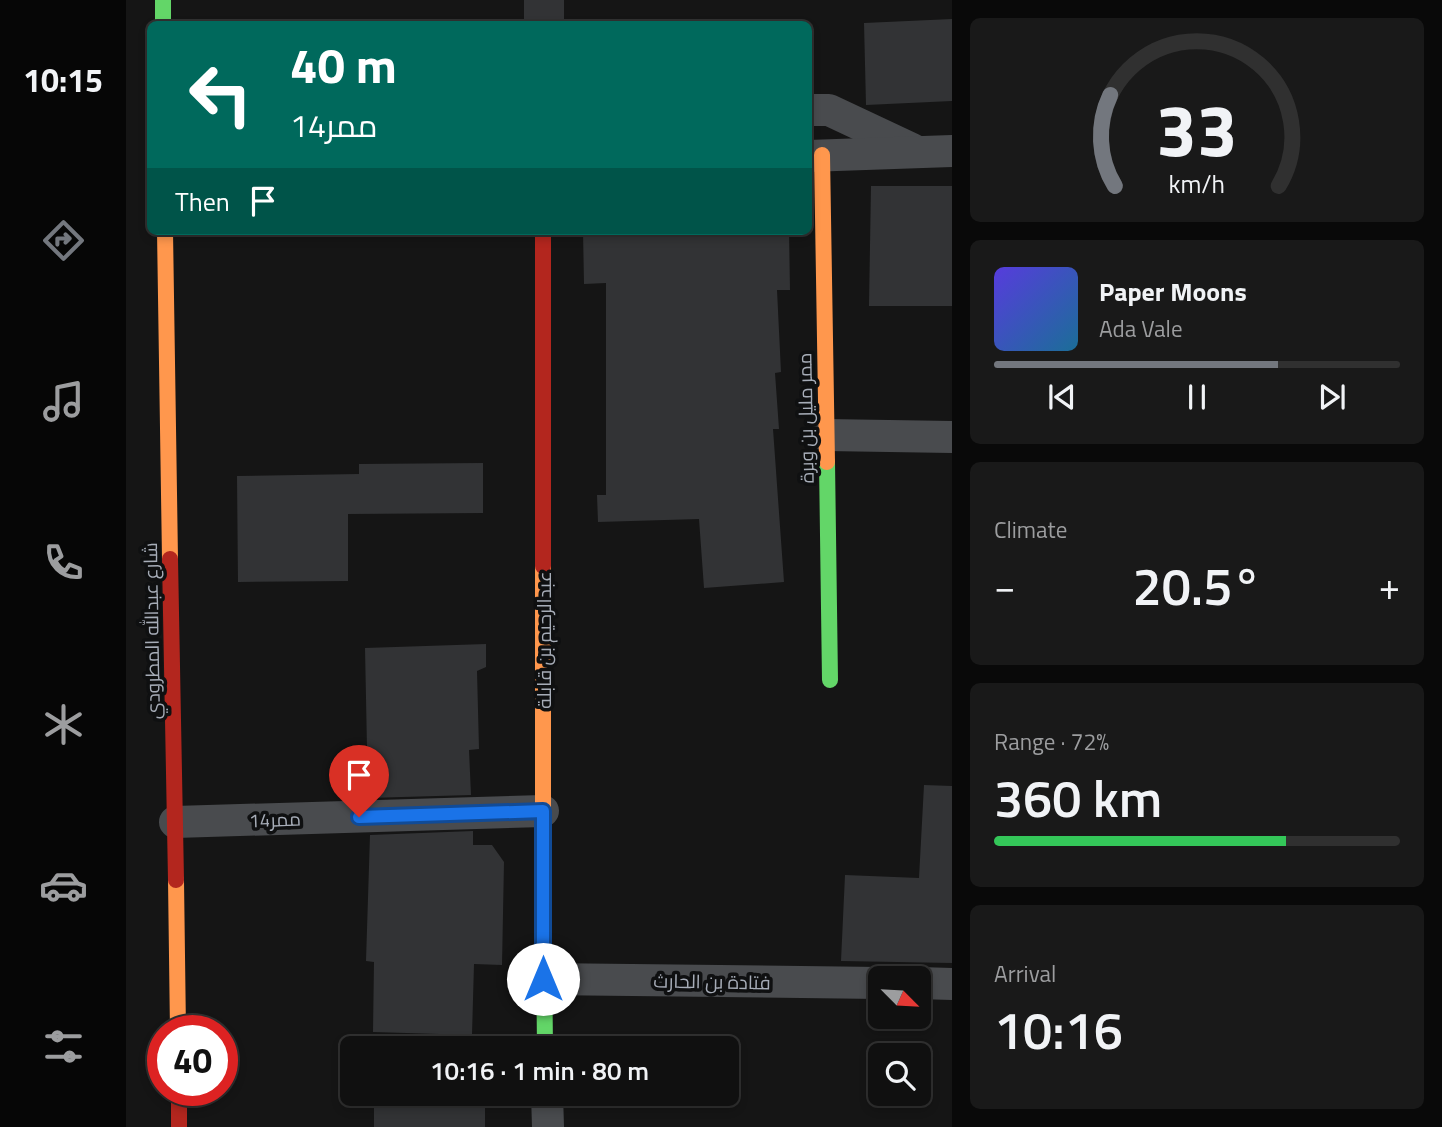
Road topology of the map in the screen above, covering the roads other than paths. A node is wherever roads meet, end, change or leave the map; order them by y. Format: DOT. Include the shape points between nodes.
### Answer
graph roads {
  1 [pos="163,0"];
  2 [pos="163,21"];
  3 [pos="812,110"];
  4 [pos="952,151"];
  5 [pos="919,152"];
  6 [pos="815,156"];
  7 [pos="165,235"];
  8 [pos="543,235"];
  9 [pos="826,435"];
  10 [pos="952,437"];
  11 [pos="831,680"];
  12 [pos="543,811"];
  13 [pos="175,822"];
  14 [pos="543,979"];
  15 [pos="868,983"];
  16 [pos="931,983"];
  17 [pos="952,984"];
  18 [pos="178,1015"];
  19 [pos="545,1036"];
  20 [pos="179,1106"];
  21 [pos="547,1106"];
  22 [pos="179,1127"];
  23 [pos="548,1127"];
  1 -- 2 [label="street"];
  3 -- 5 [label="street" via="829,110"];
  4 -- 5 [label="street"];
  5 -- 6 [label="street"];
  6 -- 9 [label="street, ممر مليل بن وبرة"];
  7 -- 13 [label="street, شارع عبدالله المطرودي"];
  8 -- 12 [label="street, عبدالرحيم بن قابلة"];
  9 -- 10 [label="street"];
  9 -- 11 [label="street, ممر مليل بن وبرة"];
  12 -- 13 [label="street, ممر14"];
  12 -- 14 [label="street, عبدالرحيم بن قابلة"];
  13 -- 18 [label="street, شارع عبدالله المطرودي"];
  14 -- 15 [label="street, فتادة بن الحارث"];
  14 -- 19 [label="street, عبدالرحيم بن قابلة"];
  16 -- 17 [label="street"];
  20 -- 22 [label="street"];
  21 -- 23 [label="street"];
}
